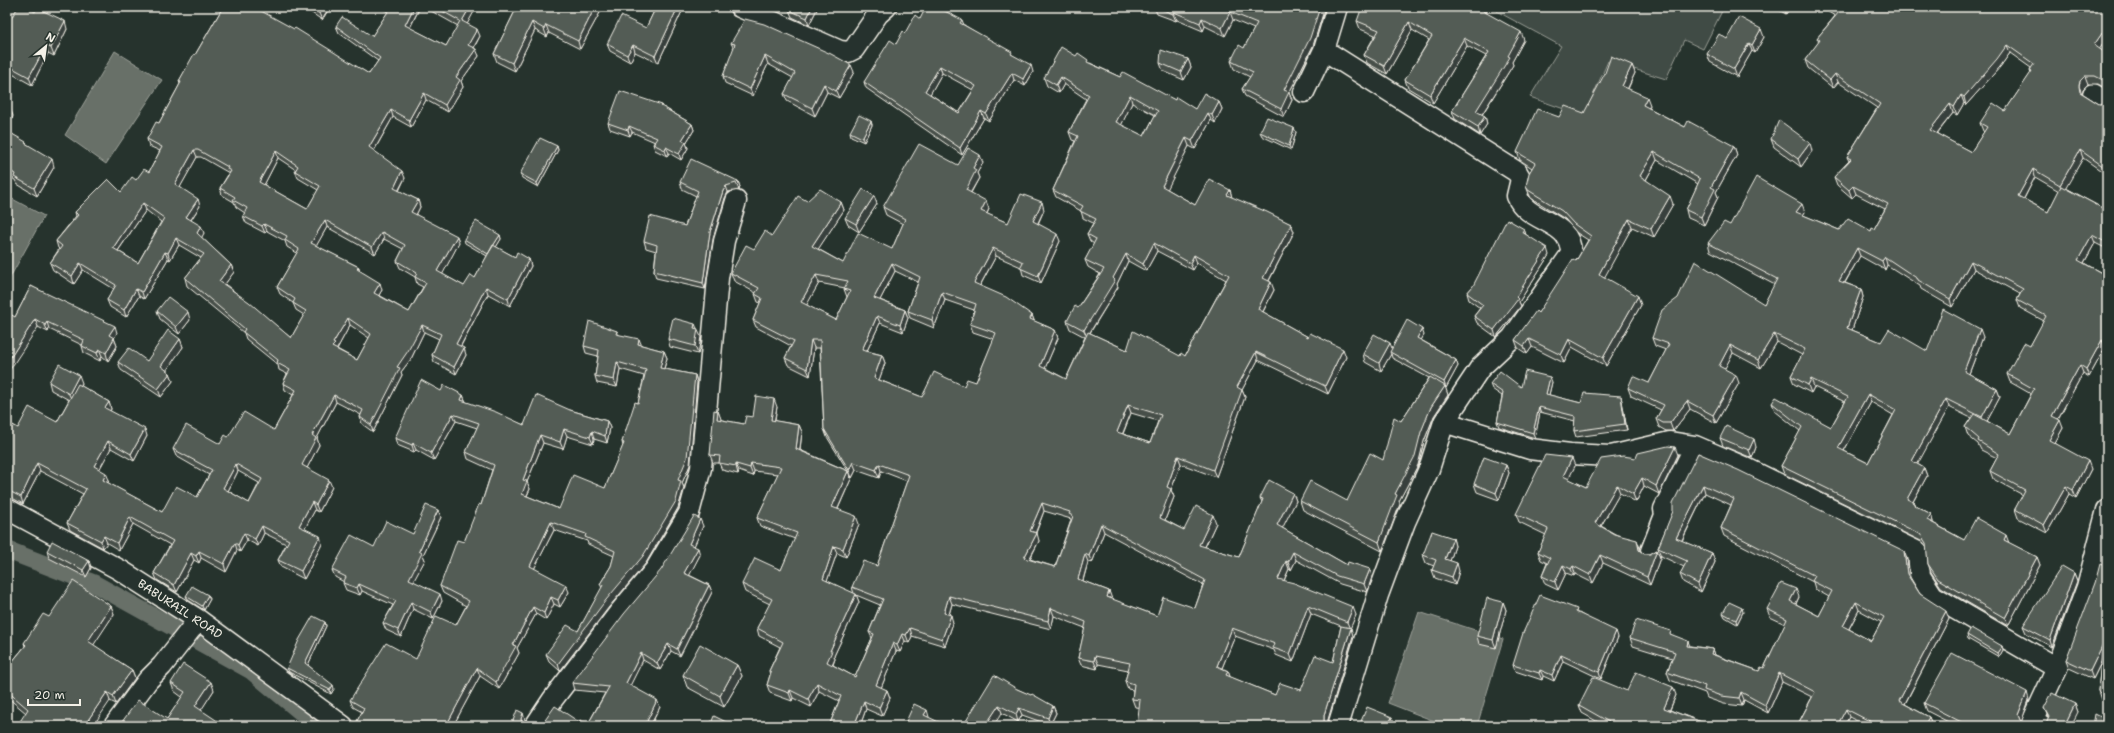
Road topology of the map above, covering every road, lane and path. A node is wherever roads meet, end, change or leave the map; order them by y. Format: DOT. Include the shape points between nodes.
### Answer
graph roads {
  1 [pos="740,7"];
  2 [pos="886,7"];
  3 [pos="1337,7"];
  4 [pos="1324,50"];
  5 [pos="1304,92"];
  6 [pos="736,201"];
  7 [pos="1444,422"];
  8 [pos="1695,446"];
  9 [pos="7,509"];
  10 [pos="2107,510"];
  11 [pos="1651,551"];
  12 [pos="196,625"];
  13 [pos="2056,668"];
  14 [pos="2035,725"];
  15 [pos="114,726"];
  16 [pos="343,726"];
  17 [pos="535,726"];
  18 [pos="1338,726"];
  1 -- 2 [label="street" via="840,51 848,52 854,49 878,14"];
  3 -- 4 [label="street"];
  4 -- 5 [label="street"];
  4 -- 7 [label="street" via="1517,172 1521,180 1517,196 1524,208 1561,229 1570,241 1572,254 1512,338 1480,368"];
  6 -- 17 [label="street" via="724,241 718,278 701,468 689,513 654,570 613,620"];
  7 -- 8 [label="street" via="1530,449 1570,454 1611,456 1670,442"];
  7 -- 18 [label="street" via="1429,469 1405,522 1378,595"];
  8 -- 11 [label="street" via="1664,509 1665,514"];
  8 -- 13 [label="street" via="1746,468 1918,552 1920,576 1933,596"];
  9 -- 12 [label="street, BABURAIL ROAD" via="120,570"];
  10 -- 13 [label="street" via="2087,587"];
  12 -- 15 [label="street" via="148,680"];
  12 -- 16 [label="street, BABURAIL ROAD"];
  13 -- 14 [label="street"];
}
